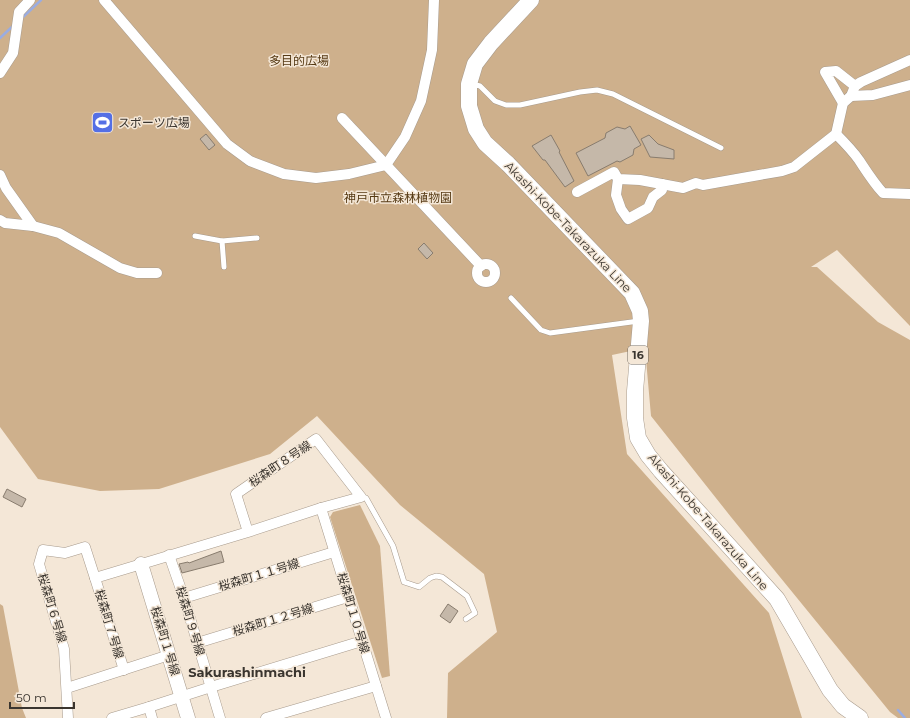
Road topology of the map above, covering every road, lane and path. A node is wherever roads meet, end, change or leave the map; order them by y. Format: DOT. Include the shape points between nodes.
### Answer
graph roads {
  1 [pos="30,0"];
  2 [pos="104,0"];
  3 [pos="434,0"];
  4 [pos="525,2"];
  5 [pos="910,60"];
  6 [pos="0,73"];
  7 [pos="469,84"];
  8 [pos="910,84"];
  9 [pos="853,91"];
  10 [pos="843,103"];
  11 [pos="342,118"];
  12 [pos="836,134"];
  13 [pos="721,148"];
  14 [pos="386,165"];
  15 [pos="0,174"];
  16 [pos="618,179"];
  17 [pos="662,184"];
  18 [pos="577,192"];
  19 [pos="910,194"];
  20 [pos="0,220"];
  21 [pos="33,226"];
  22 [pos="195,236"];
  23 [pos="257,238"];
  24 [pos="222,241"];
  25 [pos="481,266"];
  26 [pos="224,267"];
  27 [pos="157,272"];
  28 [pos="511,298"];
  29 [pos="641,321"];
  30 [pos="361,498"];
  31 [pos="321,508"];
  32 [pos="248,532"];
  33 [pos="334,552"];
  34 [pos="169,555"];
  35 [pos="141,564"];
  36 [pos="95,578"];
  37 [pos="184,598"];
  38 [pos="348,598"];
  39 [pos="466,619"];
  40 [pos="362,641"];
  41 [pos="197,643"];
  42 [pos="169,655"];
  43 [pos="124,670"];
  44 [pos="376,686"];
  45 [pos="211,687"];
  46 [pos="67,688"];
  47 [pos="182,696"];
  48 [pos="149,707"];
  49 [pos="68,718"];
  50 [pos="112,718"];
  51 [pos="152,718"];
  52 [pos="188,718"];
  53 [pos="220,718"];
  54 [pos="266,718"];
  55 [pos="386,718"];
  56 [pos="860,718"];
  1 -- 6 [label="street" via="19,12 13,53"];
  2 -- 14 [label="street" via="227,144 250,161 284,174 316,178 349,174"];
  3 -- 14 [label="street" via="432,50 421,101 405,137"];
  4 -- 7 [label="main road, Akashi-Kobe-Takarazuka Line / 16" via="475,64"];
  5 -- 9 [label="street" via="861,82"];
  7 -- 13 [label="lane" via="480,86 495,101 506,105 520,105 597,90 613,94"];
  7 -- 29 [label="main road, Akashi-Kobe-Takarazuka Line / 16" via="469,106 476,129 485,143 632,293 640,311"];
  8 -- 9 [label="street" via="873,95"];
  9 -- 10 [label="street"];
  9 -- 10 [label="street" via="836,71 825,72"];
  10 -- 12 [label="street"];
  11 -- 14 [label="street"];
  12 -- 17 [label="street" via="794,167 782,171 703,185 696,183 684,188"];
  12 -- 19 [label="street" via="846,143 883,193"];
  14 -- 25 [label="street"];
  15 -- 21 [label="street" via="6,188"];
  16 -- 17 [label="street"];
  16 -- 17 [label="street" via="616,195 628,219 648,208 653,197 662,190"];
  16 -- 18 [label="street" via="614,172"];
  20 -- 21 [label="street" via="5,223"];
  21 -- 27 [label="street" via="59,233 120,268 137,273"];
  22 -- 24 [label="lane"];
  23 -- 24 [label="lane"];
  24 -- 26 [label="lane"];
  28 -- 29 [label="lane" via="541,330 550,333"];
  29 -- 56 [label="main road, Akashi-Kobe-Takarazuka Line / 16" via="635,390 638,438 661,471 777,599 830,690 843,706"];
  30 -- 31 [label="street"];
  30 -- 32 [label="street, 桜森町８号線" via="316,439 236,494"];
  30 -- 39 [label="lane" via="366,498 393,546 404,582 419,587 430,578 442,577 467,596 475,613"];
  31 -- 32 [label="street"];
  31 -- 33 [label="street, 桜森町１０号線"];
  32 -- 34 [label="street"];
  33 -- 37 [label="street, 桜森町１１号線"];
  33 -- 38 [label="street, 桜森町１０号線"];
  34 -- 35 [label="street"];
  34 -- 37 [label="street, 桜森町９号線"];
  35 -- 36 [label="street"];
  35 -- 42 [label="street, 桜森町１号線"];
  36 -- 43 [label="street, 桜森町７号線"];
  36 -- 46 [label="street, 桜森町６号線" via="85,548 65,553 43,550 39,564 64,648"];
  37 -- 41 [label="street, 桜森町９号線"];
  38 -- 40 [label="street, 桜森町１０号線"];
  38 -- 41 [label="street, 桜森町１２号線"];
  40 -- 44 [label="street, 桜森町１０号線"];
  40 -- 45 [label="street"];
  41 -- 45 [label="street, 桜森町９号線"];
  42 -- 43 [label="street"];
  42 -- 47 [label="street, 桜森町１号線"];
  43 -- 46 [label="street"];
  44 -- 54 [label="street"];
  44 -- 55 [label="street, 桜森町１０号線"];
  45 -- 47 [label="street"];
  45 -- 53 [label="street"];
  46 -- 49 [label="street, 桜森町６号線"];
  47 -- 48 [label="street"];
  47 -- 52 [label="street, 桜森町１号線"];
  48 -- 50 [label="street"];
  48 -- 51 [label="street"];
}
